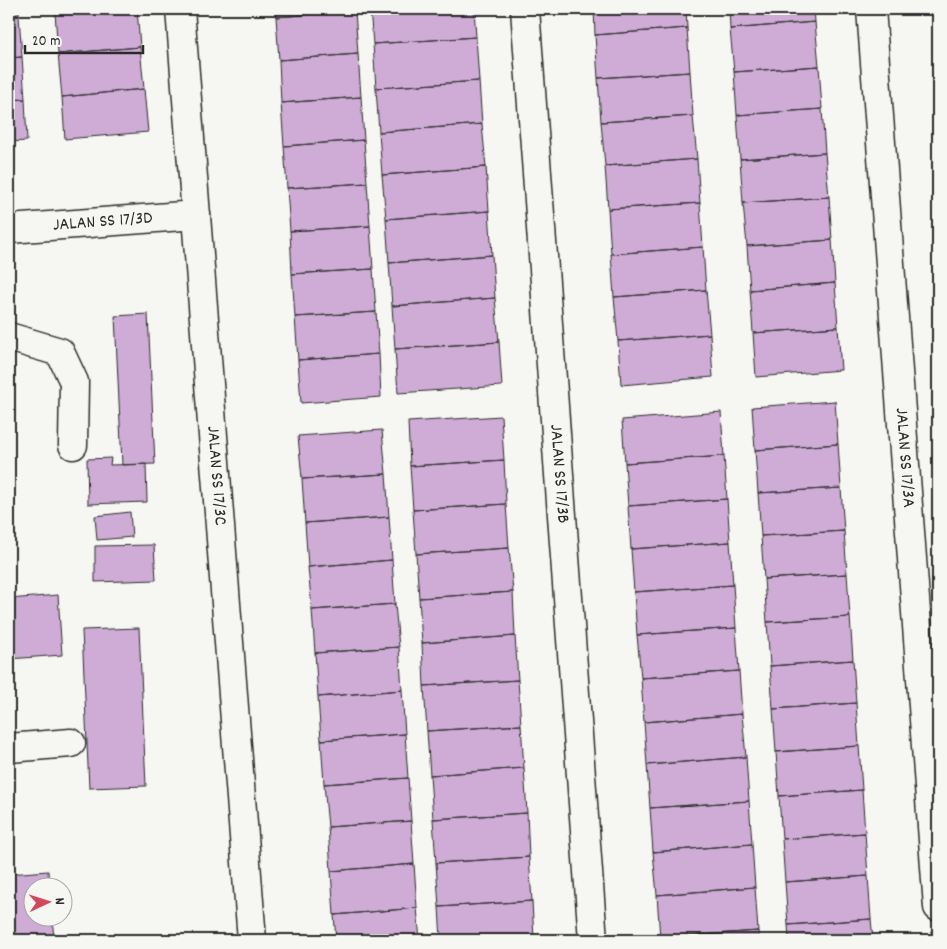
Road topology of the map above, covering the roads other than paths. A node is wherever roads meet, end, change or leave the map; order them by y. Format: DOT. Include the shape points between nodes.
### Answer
graph roads {
  1 [pos="180,9"];
  2 [pos="525,9"];
  3 [pos="872,9"];
  4 [pos="196,215"];
  5 [pos="9,229"];
  6 [pos="9,337"];
  7 [pos="73,445"];
  8 [pos="71,743"];
  9 [pos="9,748"];
  10 [pos="938,907"];
  11 [pos="252,940"];
  12 [pos="593,940"];
  1 -- 4 [label="street, JALAN SS 17/3C"];
  2 -- 12 [label="street, JALAN SS 17/3B"];
  3 -- 10 [label="street, JALAN SS 17/3A"];
  4 -- 5 [label="street, JALAN SS 17/3D"];
  4 -- 11 [label="street, JALAN SS 17/3C"];
  6 -- 7 [label="street" via="60,352 74,382"];
  8 -- 9 [label="street"];
}
